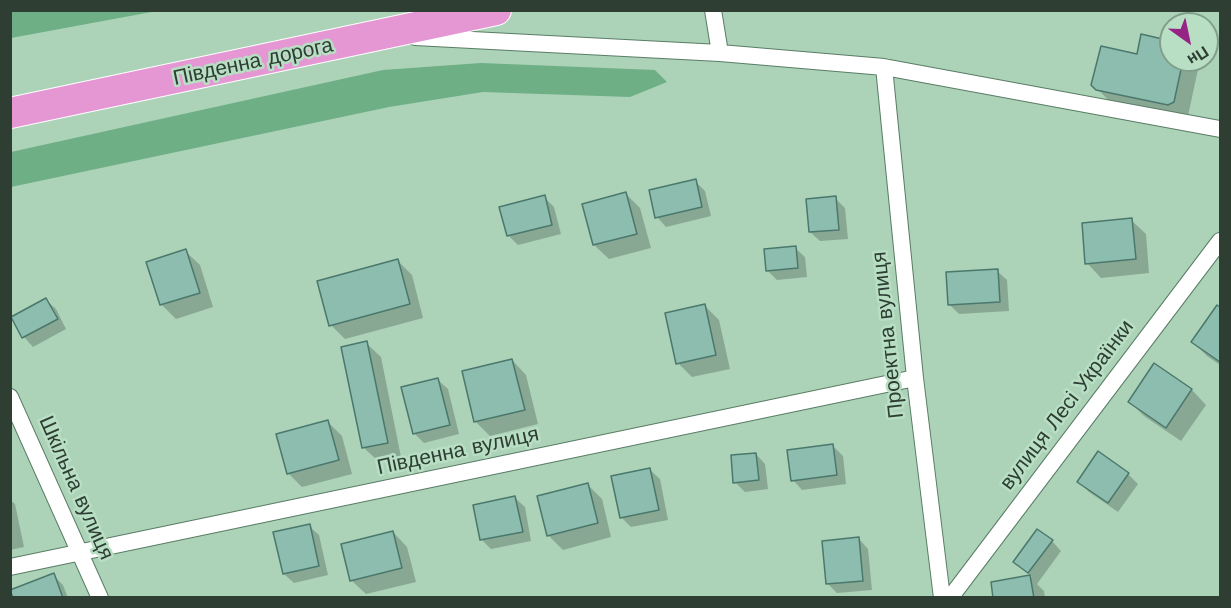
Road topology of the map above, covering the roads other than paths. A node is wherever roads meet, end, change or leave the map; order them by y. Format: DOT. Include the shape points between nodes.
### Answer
graph roads {
  1 [pos="496,10"];
  2 [pos="713,10"];
  3 [pos="381,35"];
  4 [pos="720,52"];
  5 [pos="884,67"];
  6 [pos="10,113"];
  7 [pos="1221,129"];
  8 [pos="1221,241"];
  9 [pos="915,378"];
  10 [pos="10,397"];
  11 [pos="80,552"];
  12 [pos="10,567"];
  13 [pos="100,597"];
  14 [pos="942,597"];
  15 [pos="950,597"];
  1 -- 3 [label="highway, Південна дорога"];
  2 -- 4 [label="street"];
  3 -- 4 [label="street"];
  3 -- 6 [label="highway, Південна дорога"];
  4 -- 5 [label="street"];
  5 -- 7 [label="street"];
  5 -- 9 [label="street, Проектна вулиця"];
  8 -- 15 [label="street, вулиця Лесі Українки"];
  9 -- 11 [label="street, Південна вулиця"];
  9 -- 14 [label="street, Проектна вулиця"];
  10 -- 11 [label="street, Шкільна вулиця"];
  11 -- 12 [label="street, Південна вулиця"];
  11 -- 13 [label="street, Шкільна вулиця"];
}
